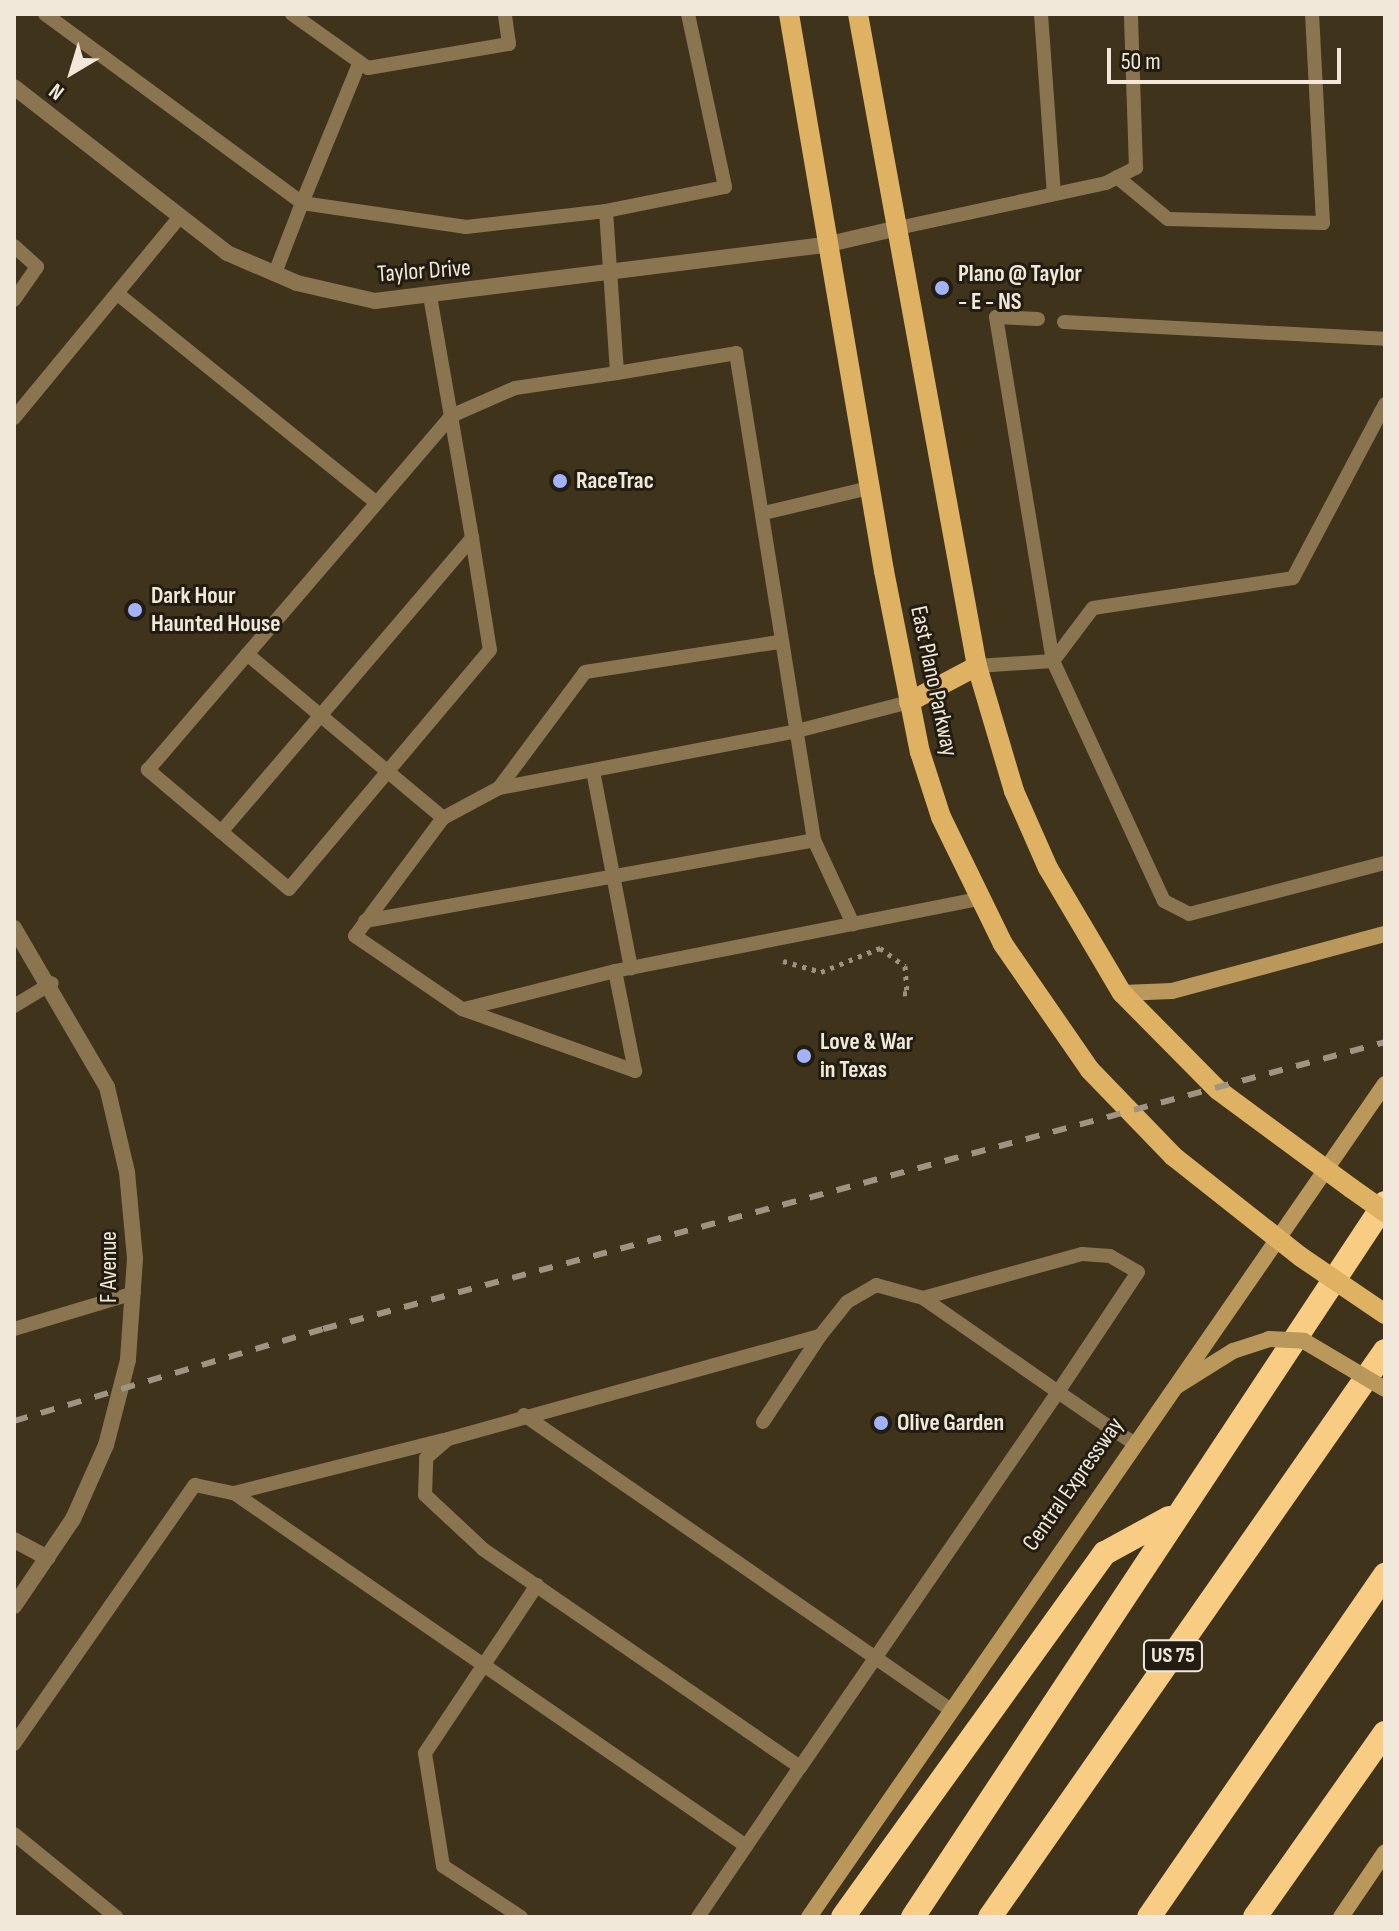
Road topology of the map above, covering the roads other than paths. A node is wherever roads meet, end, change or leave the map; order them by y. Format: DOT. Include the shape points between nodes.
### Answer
graph roads {
  1 [pos="45,14"];
  2 [pos="292,14"];
  3 [pos="505,14"];
  4 [pos="688,14"];
  5 [pos="789,14"];
  6 [pos="858,14"];
  7 [pos="1041,14"];
  8 [pos="1131,14"];
  9 [pos="1312,14"];
  10 [pos="359,64"];
  11 [pos="14,87"];
  12 [pos="1117,177"];
  13 [pos="1054,194"];
  14 [pos="302,203"];
  15 [pos="606,211"];
  16 [pos="178,219"];
  17 [pos="898,228"];
  18 [pos="825,245"];
  19 [pos="14,246"];
  20 [pos="275,273"];
  21 [pos="612,273"];
  22 [pos="119,295"];
  23 [pos="430,296"];
  24 [pos="14,300"];
  25 [pos="1038,319"];
  26 [pos="1064,322"];
  27 [pos="1385,339"];
  28 [pos="617,373"];
  29 [pos="1385,404"];
  30 [pos="451,416"];
  31 [pos="14,418"];
  32 [pos="869,488"];
  33 [pos="377,503"];
  34 [pos="764,513"];
  35 [pos="472,538"];
  36 [pos="779,642"];
  37 [pos="247,654"];
  38 [pos="1053,661"];
  39 [pos="977,666"];
  40 [pos="909,702"];
  41 [pos="321,715"];
  42 [pos="793,732"];
  43 [pos="593,771"];
  44 [pos="392,774"];
  45 [pos="499,788"];
  46 [pos="443,818"];
  47 [pos="221,832"];
  48 [pos="814,840"];
  49 [pos="1385,863"];
  50 [pos="613,878"];
  51 [pos="979,899"];
  52 [pos="365,921"];
  53 [pos="853,924"];
  54 [pos="14,928"];
  55 [pos="1385,934"];
  56 [pos="631,968"];
  57 [pos="615,971"];
  58 [pos="52,983"];
  59 [pos="1122,993"];
  60 [pos="14,1006"];
  61 [pos="462,1009"];
  62 [pos="1385,1084"];
  63 [pos="1325,1170"];
  64 [pos="1385,1203"];
  65 [pos="1385,1212"];
  66 [pos="1276,1240"];
  67 [pos="134,1293"];
  68 [pos="923,1298"];
  69 [pos="1385,1314"];
  70 [pos="14,1329"];
  71 [pos="820,1336"];
  72 [pos="1385,1351"];
  73 [pos="1385,1389"];
  74 [pos="1170,1391"];
  75 [pos="1058,1392"];
  76 [pos="524,1415"];
  77 [pos="763,1422"];
  78 [pos="448,1439"];
  79 [pos="1135,1444"];
  80 [pos="234,1493"];
  81 [pos="1172,1517"];
  82 [pos="14,1540"];
  83 [pos="48,1558"];
  84 [pos="1385,1575"];
  85 [pos="537,1585"];
  86 [pos="14,1606"];
  87 [pos="875,1658"];
  88 [pos="482,1667"];
  89 [pos="951,1710"];
  90 [pos="1385,1733"];
  91 [pos="14,1744"];
  92 [pos="800,1767"];
  93 [pos="14,1834"];
  94 [pos="746,1846"];
  95 [pos="1385,1852"];
  96 [pos="116,1917"];
  97 [pos="521,1917"];
  98 [pos="698,1917"];
  99 [pos="809,1917"];
  100 [pos="843,1917"];
  101 [pos="913,1917"];
  102 [pos="990,1917"];
  103 [pos="1149,1917"];
  104 [pos="1255,1917"];
  105 [pos="1341,1917"];
  1 -- 14 [label="lane"];
  2 -- 10 [label="lane"];
  3 -- 10 [label="lane" via="509,44"];
  4 -- 15 [label="lane" via="725,187"];
  5 -- 18 [label="main road, East Plano Parkway"];
  6 -- 17 [label="main road, East Plano Parkway"];
  7 -- 13 [label="lane"];
  8 -- 12 [label="lane" via="1136,168"];
  9 -- 12 [label="lane" via="1323,223 1168,219"];
  10 -- 14 [label="lane"];
  11 -- 16 [label="street, Taylor Drive"];
  12 -- 13 [label="lane"];
  13 -- 17 [label="lane"];
  14 -- 15 [label="lane" via="466,227"];
  14 -- 20 [label="lane"];
  15 -- 21 [label="lane"];
  16 -- 20 [label="street, Taylor Drive"];
  16 -- 22 [label="lane"];
  17 -- 18 [label="street, Taylor Drive"];
  17 -- 39 [label="main road, East Plano Parkway"];
  18 -- 21 [label="street, Taylor Drive"];
  18 -- 32 [label="main road, East Plano Parkway"];
  19 -- 24 [label="lane" via="37,267"];
  20 -- 23 [label="street, Taylor Drive" via="375,301"];
  21 -- 23 [label="street, Taylor Drive"];
  21 -- 28 [label="lane"];
  22 -- 31 [label="lane"];
  22 -- 33 [label="lane"];
  23 -- 30 [label="lane"];
  25 -- 38 [label="lane" via="996,317"];
  26 -- 27 [label="lane"];
  28 -- 30 [label="lane" via="515,388"];
  28 -- 34 [label="lane" via="736,353"];
  29 -- 38 [label="lane" via="1293,578 1093,608"];
  30 -- 33 [label="lane"];
  30 -- 35 [label="lane"];
  32 -- 34 [label="lane"];
  32 -- 40 [label="main road, East Plano Parkway"];
  33 -- 37 [label="lane"];
  34 -- 36 [label="lane"];
  35 -- 41 [label="lane"];
  35 -- 44 [label="lane" via="490,650"];
  36 -- 42 [label="lane"];
  36 -- 45 [label="lane" via="585,672"];
  37 -- 41 [label="lane"];
  37 -- 47 [label="lane" via="148,770"];
  38 -- 39 [label="lane"];
  38 -- 49 [label="lane" via="1164,901 1189,914"];
  39 -- 40 [label="main road"];
  39 -- 59 [label="main road, East Plano Parkway" via="993,736 1042,856"];
  40 -- 42 [label="lane"];
  40 -- 51 [label="main road, East Plano Parkway" via="941,817"];
  41 -- 44 [label="lane"];
  41 -- 47 [label="lane"];
  42 -- 43 [label="lane"];
  42 -- 48 [label="lane"];
  43 -- 45 [label="lane"];
  43 -- 50 [label="lane"];
  44 -- 46 [label="lane"];
  44 -- 47 [label="lane" via="289,889"];
  45 -- 46 [label="lane"];
  46 -- 52 [label="lane"];
  48 -- 50 [label="lane"];
  48 -- 53 [label="lane"];
  50 -- 52 [label="lane"];
  50 -- 56 [label="lane"];
  51 -- 53 [label="lane"];
  51 -- 66 [label="main road, East Plano Parkway" via="1090,1070 1173,1156"];
  52 -- 61 [label="lane" via="355,936"];
  53 -- 56 [label="lane"];
  54 -- 58 [label="street, F Avenue"];
  55 -- 59 [label="main road" via="1172,991"];
  56 -- 57 [label="lane"];
  57 -- 61 [label="lane"];
  57 -- 61 [label="lane" via="635,1071"];
  58 -- 60 [label="lane"];
  58 -- 67 [label="street, F Avenue" via="86,1041 120,1132 133,1218"];
  59 -- 63 [label="main road, East Plano Parkway" via="1218,1090"];
  62 -- 63 [label="main road, Central Expressway"];
  63 -- 65 [label="main road, East Plano Parkway, bridge"];
  63 -- 66 [label="main road, Central Expressway"];
  64 -- 81 [label="highway"];
  66 -- 69 [label="main road, East Plano Parkway, bridge"];
  66 -- 74 [label="main road, Central Expressway"];
  67 -- 70 [label="lane"];
  67 -- 83 [label="street, F Avenue" via="128,1360 106,1445"];
  68 -- 71 [label="lane" via="876,1285 847,1302"];
  68 -- 75 [label="lane"];
  68 -- 75 [label="lane" via="1082,1254 1110,1256 1138,1272"];
  71 -- 76 [label="lane"];
  71 -- 77 [label="lane"];
  72 -- 102 [label="highway, US 75"];
  73 -- 74 [label="main road, bridge" via="1304,1341 1269,1339 1233,1351"];
  74 -- 79 [label="main road, Central Expressway"];
  75 -- 79 [label="lane"];
  75 -- 87 [label="lane"];
  76 -- 78 [label="lane"];
  76 -- 87 [label="lane"];
  78 -- 80 [label="lane"];
  78 -- 85 [label="lane" via="426,1458 425,1495 483,1549"];
  79 -- 89 [label="main road, Central Expressway"];
  80 -- 88 [label="lane"];
  80 -- 91 [label="lane" via="195,1485"];
  81 -- 100 [label="highway" via="1105,1553"];
  81 -- 101 [label="highway"];
  82 -- 83 [label="street"];
  83 -- 86 [label="street, F Avenue"];
  84 -- 103 [label="highway"];
  85 -- 88 [label="lane"];
  85 -- 92 [label="lane"];
  87 -- 89 [label="lane"];
  87 -- 92 [label="lane"];
  88 -- 94 [label="lane"];
  88 -- 97 [label="lane" via="425,1753 426,1764 443,1866"];
  89 -- 99 [label="main road, Central Expressway"];
  90 -- 104 [label="highway"];
  92 -- 94 [label="lane"];
  93 -- 96 [label="lane"];
  94 -- 98 [label="lane"];
  95 -- 105 [label="main road"];
}
